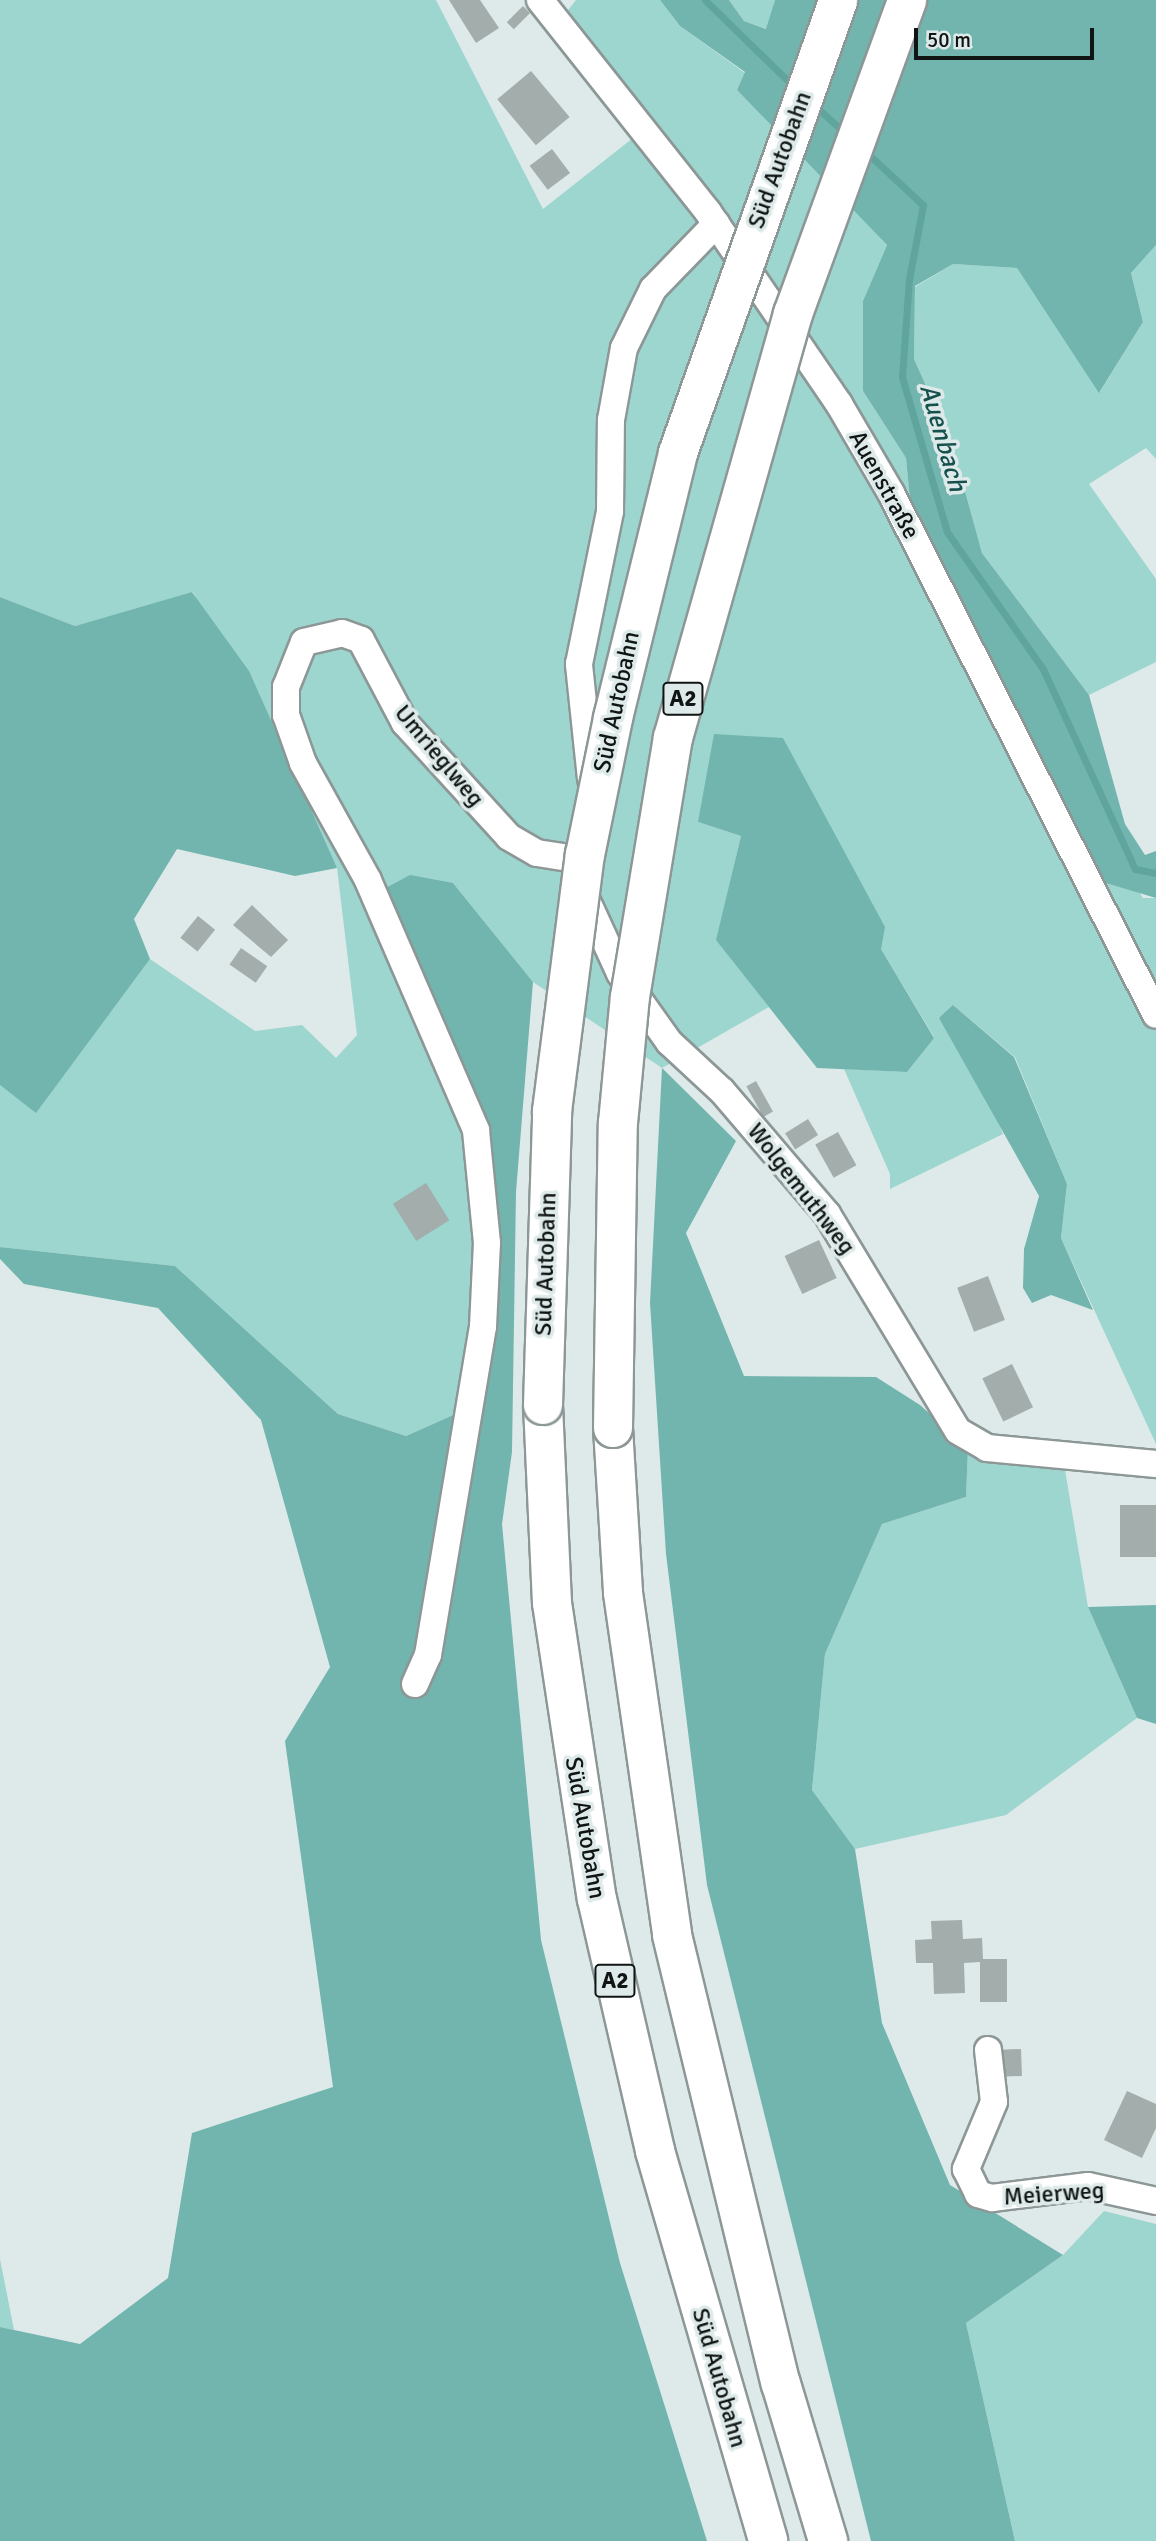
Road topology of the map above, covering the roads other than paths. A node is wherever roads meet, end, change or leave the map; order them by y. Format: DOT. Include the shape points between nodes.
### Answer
graph roads {
  1 [pos="540,0"];
  2 [pos="838,0"];
  3 [pos="906,0"];
  4 [pos="716,224"];
  5 [pos="567,858"];
  6 [pos="1156,1015"];
  7 [pos="1156,1464"];
  8 [pos="415,1684"];
  9 [pos="988,2050"];
  10 [pos="1156,2201"];
  11 [pos="768,2541"];
  12 [pos="828,2541"];
  1 -- 4 [label="street, Auenstraße"];
  2 -- 11 [label="highway, Süd Autobahn / A2, bridge" via="678,453 612,718 584,855 552,1111 543,1405 552,1603 597,1899 655,2151"];
  3 -- 12 [label="highway, A2, bridge" via="793,314 673,738 632,983 618,1123 613,1428 623,1593 672,1935 781,2384"];
  4 -- 5 [label="street" via="653,289 624,348 611,420 610,511 579,664 593,796 587,829"];
  4 -- 6 [label="street, Auenstraße" via="891,493"];
  5 -- 7 [label="street, Wolgemuthweg" via="620,973 669,1042 730,1100 827,1214 958,1431 987,1448"];
  5 -- 8 [label="street, Umrieglweg" via="537,853 509,837 405,723 361,640 326,634 304,642 293,659 286,715 303,763 368,880 477,1130 487,1243 482,1327 428,1655"];
  9 -- 10 [label="street, Meierweg" via="994,2102 965,2169 978,2194 992,2198 1088,2186"];
}
